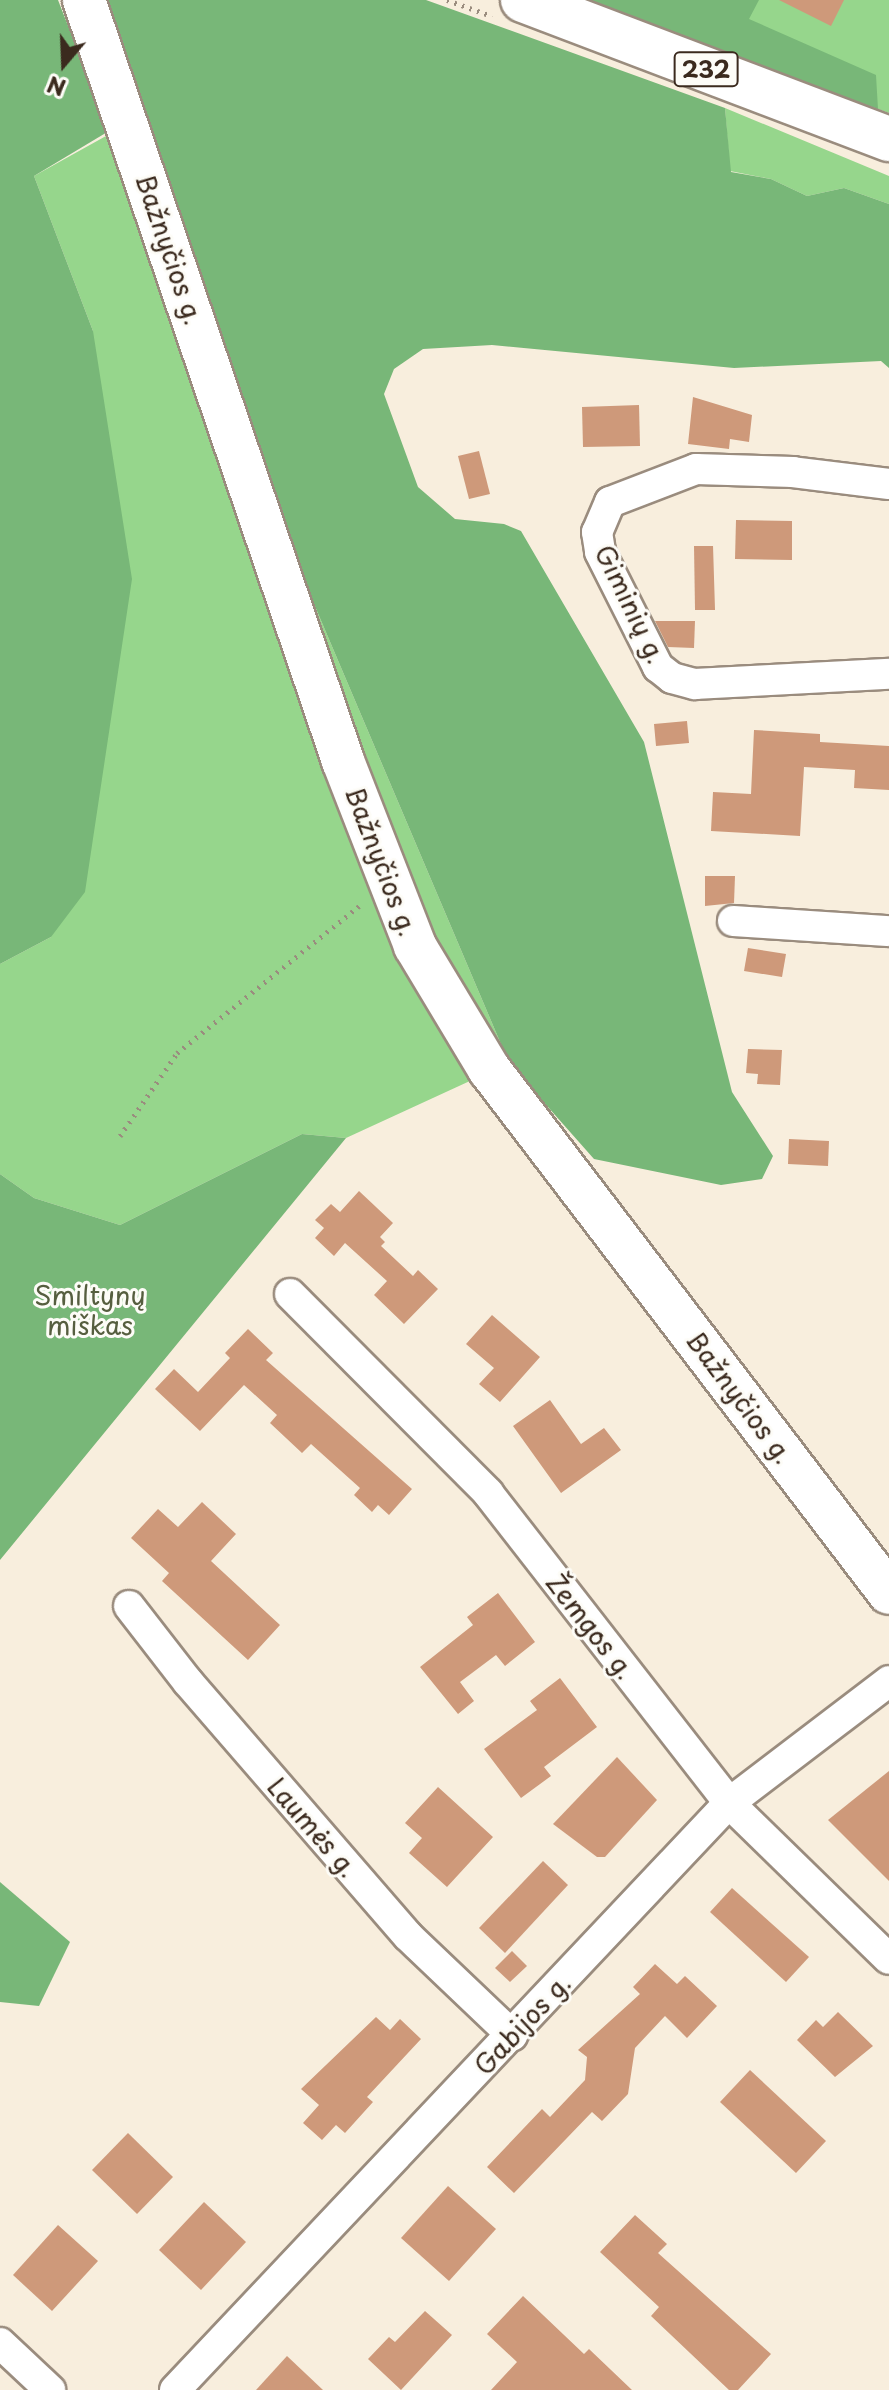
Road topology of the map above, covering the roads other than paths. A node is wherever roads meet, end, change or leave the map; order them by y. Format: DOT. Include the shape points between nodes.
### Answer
graph roads {
  1 [pos="523,0"];
  2 [pos="88,5"];
  3 [pos="889,139"];
  4 [pos="889,484"];
  5 [pos="889,674"];
  6 [pos="733,921"];
  7 [pos="889,931"];
  8 [pos="290,1294"];
  9 [pos="889,1593"];
  10 [pos="129,1606"];
  11 [pos="889,1681"];
  12 [pos="729,1803"];
  13 [pos="889,1959"];
  14 [pos="512,2035"];
  15 [pos="0,2343"];
  16 [pos="50,2390"];
  17 [pos="175,2390"];
  1 -- 3 [label="main road, 232"];
  2 -- 9 [label="main road, Bažnyčios g." via="343,761 415,946 489,1069"];
  4 -- 5 [label="street, Giminių g." via="793,472 696,469 610,502 597,532 600,552 651,654 672,678 695,684"];
  6 -- 7 [label="street"];
  8 -- 12 [label="street, Žemgos g." via="488,1493"];
  10 -- 14 [label="street, Laumės g." via="188,1682 408,1936"];
  11 -- 12 [label="street, Gabijos g."];
  12 -- 13 [label="street, Žemgos g."];
  12 -- 14 [label="street, Gabijos g."];
  14 -- 17 [label="street, Gabijos g."];
  15 -- 16 [label="street"];
}
